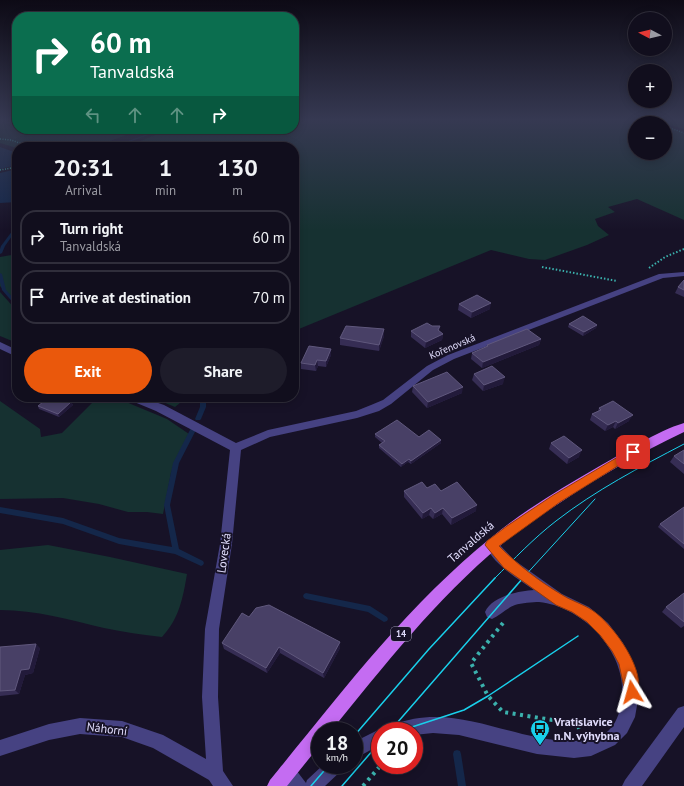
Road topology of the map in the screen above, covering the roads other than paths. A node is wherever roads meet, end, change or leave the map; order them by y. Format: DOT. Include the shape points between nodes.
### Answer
graph roads {
  1 [pos="684,274"];
  2 [pos="0,345"];
  3 [pos="12,351"];
  4 [pos="144,402"];
  5 [pos="684,428"];
  6 [pos="236,448"];
  7 [pos="491,545"];
  8 [pos="561,601"];
  9 [pos="492,612"];
  10 [pos="684,714"];
  11 [pos="328,722"];
  12 [pos="423,726"];
  13 [pos="311,743"];
  14 [pos="0,748"];
  15 [pos="287,772"];
  16 [pos="326,774"];
  17 [pos="220,780"];
  18 [pos="276,786"];
  19 [pos="298,786"];
  20 [pos="313,786"];
  21 [pos="631,786"];
  1 -- 6 [label="street, Kořenovská" via="662,276 451,357 430,368 387,402 375,408 268,434"];
  2 -- 3 [label="street"];
  4 -- 6 [label="street"];
  5 -- 7 [label="main road, Tanvaldská / 14" via="604,469 511,529"];
  6 -- 17 [label="street, Lovecká" via="226,544 212,629 210,697"];
  7 -- 8 [label="street" via="509,564"];
  7 -- 11 [label="main road, Tanvaldská / 14" via="459,573 397,637"];
  8 -- 9 [label="street" via="530,596 514,599"];
  8 -- 12 [label="street" via="592,618 617,646 625,661 630,674 632,692 630,708 622,728 606,742 588,748 559,750 467,728"];
  10 -- 21 [label="street"];
  13 -- 15 [label="main road, Tanvaldská / 14"];
  14 -- 17 [label="street, Náhorní" via="49,732 80,726 122,729 157,741"];
  15 -- 18 [label="main road, Tanvaldská / 14"];
  15 -- 19 [label="street"];
  16 -- 20 [label="street"];
}
